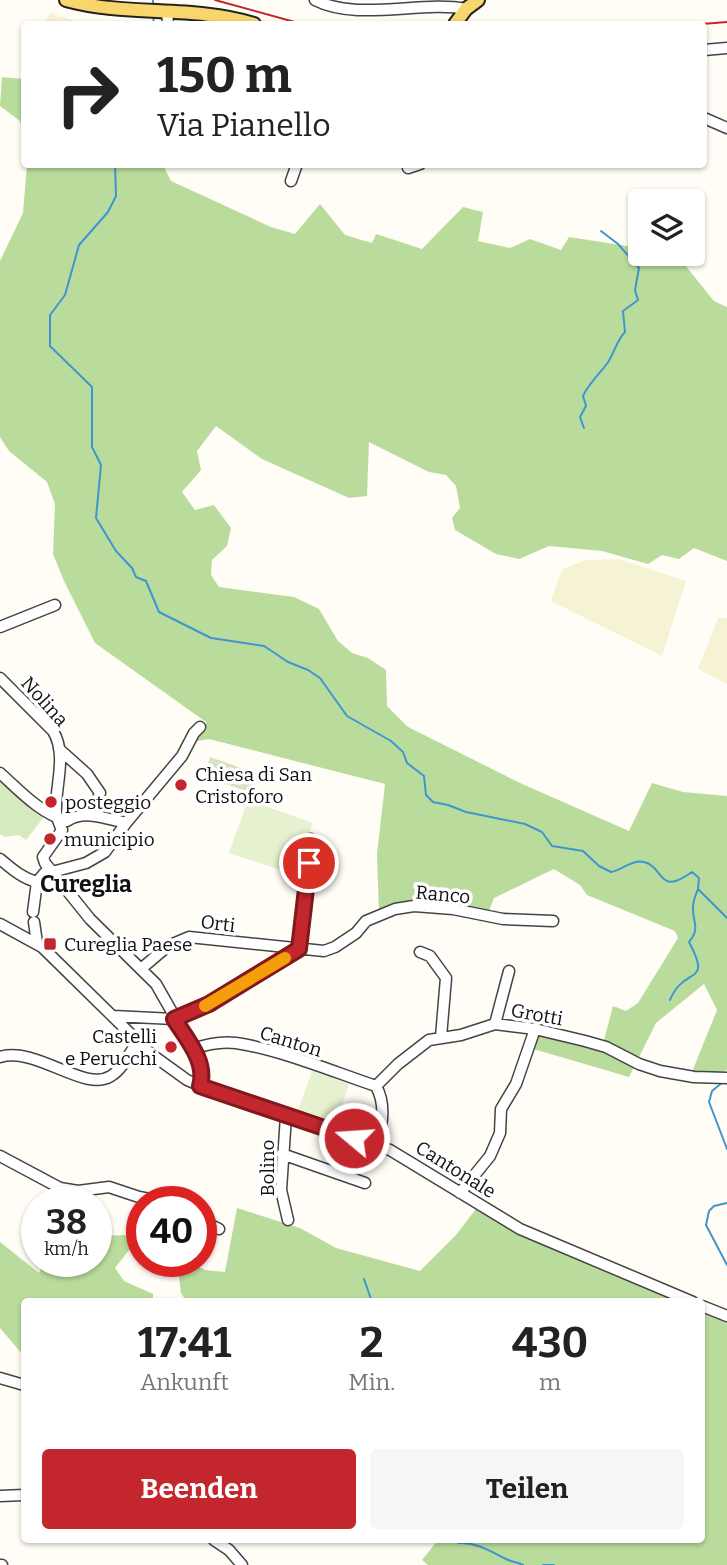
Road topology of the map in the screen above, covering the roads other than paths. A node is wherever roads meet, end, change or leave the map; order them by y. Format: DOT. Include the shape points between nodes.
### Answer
graph roads {
  1 [pos="66,0"];
  2 [pos="315,0"];
  3 [pos="478,0"];
  4 [pos="377,2"];
  5 [pos="466,9"];
  6 [pos="161,14"];
  7 [pos="242,21"];
  8 [pos="457,21"];
  9 [pos="727,48"];
  10 [pos="707,50"];
  11 [pos="707,119"];
  12 [pos="727,128"];
  13 [pos="295,168"];
  14 [pos="291,181"];
  15 [pos="55,605"];
  16 [pos="0,627"];
  17 [pos="0,678"];
  18 [pos="200,727"];
  19 [pos="59,749"];
  20 [pos="0,773"];
  21 [pos="92,815"];
  22 [pos="57,818"];
  23 [pos="126,823"];
  24 [pos="311,839"];
  25 [pos="0,859"];
  26 [pos="50,870"];
  27 [pos="37,882"];
  28 [pos="553,921"];
  29 [pos="0,924"];
  30 [pos="37,943"];
  31 [pos="299,949"];
  32 [pos="420,952"];
  33 [pos="142,968"];
  34 [pos="509,971"];
  35 [pos="113,1016"];
  36 [pos="174,1019"];
  37 [pos="495,1024"];
  38 [pos="535,1029"];
  39 [pos="440,1037"];
  40 [pos="138,1041"];
  41 [pos="193,1049"];
  42 [pos="0,1056"];
  43 [pos="725,1079"];
  44 [pos="200,1086"];
  45 [pos="376,1086"];
  46 [pos="286,1116"];
  47 [pos="376,1145"];
  48 [pos="282,1154"];
  49 [pos="0,1156"];
  50 [pos="365,1183"];
  51 [pos="126,1193"];
  52 [pos="460,1193"];
  53 [pos="288,1220"];
  54 [pos="684,1298"];
  55 [pos="705,1307"];
  56 [pos="727,1316"];
  57 [pos="0,1378"];
  58 [pos="21,1384"];
  59 [pos="21,1495"];
  60 [pos="0,1496"];
  61 [pos="218,1543"];
  62 [pos="242,1565"];
  1 -- 6 [label="main road"];
  2 -- 4 [label="street" via="334,6"];
  3 -- 5 [label="main road"];
  4 -- 5 [label="street" via="444,1"];
  5 -- 8 [label="main road"];
  6 -- 7 [label="main road"];
  9 -- 10 [label="street"];
  11 -- 12 [label="street"];
  13 -- 14 [label="street"];
  15 -- 16 [label="street"];
  17 -- 19 [label="street, Nolina" via="53,731"];
  18 -- 23 [label="street"];
  19 -- 21 [label="street" via="100,793"];
  19 -- 22 [label="street, Nolina"];
  20 -- 22 [label="street"];
  21 -- 22 [label="street" via="67,821"];
  21 -- 23 [label="street"];
  22 -- 26 [label="street, Nolina" via="62,830 43,857"];
  23 -- 26 [label="street" via="106,852 86,863"];
  24 -- 31 [label="street"];
  25 -- 27 [label="street" via="19,875"];
  26 -- 27 [label="street"];
  26 -- 33 [label="street" via="89,919"];
  27 -- 30 [label="street" via="33,917"];
  28 -- 31 [label="street, Ranco" via="510,920 414,906 366,921 335,947"];
  29 -- 30 [label="street, Cantonale"];
  30 -- 35 [label="street, Cantonale"];
  31 -- 33 [label="street, Orti" via="189,937"];
  31 -- 36 [label="street" via="209,1004"];
  32 -- 39 [label="street" via="430,956 446,978"];
  33 -- 36 [label="street"];
  34 -- 37 [label="street"];
  35 -- 36 [label="street"];
  35 -- 40 [label="street, Cantonale"];
  36 -- 41 [label="street"];
  37 -- 38 [label="street, Grotti"];
  37 -- 39 [label="street, Grotti"];
  38 -- 43 [label="street, Grotti" via="606,1047 660,1071"];
  38 -- 52 [label="street" via="516,1084 501,1109 500,1133 490,1156"];
  39 -- 45 [label="street, Grotti" via="429,1040"];
  40 -- 42 [label="street" via="119,1069 103,1080 87,1079 24,1055"];
  40 -- 44 [label="street, Cantonale" via="163,1064"];
  41 -- 44 [label="street" via="203,1071"];
  41 -- 45 [label="street, Canton" via="236,1043"];
  44 -- 46 [label="street, Cantonale"];
  45 -- 47 [label="street" via="382,1097 382,1121"];
  46 -- 47 [label="street, Cantonale"];
  46 -- 48 [label="street, Bolino"];
  47 -- 52 [label="street, Cantonale"];
  48 -- 50 [label="street"];
  48 -- 53 [label="street, Bolino" via="281,1191"];
  49 -- 51 [label="street" via="60,1188 109,1187"];
  52 -- 54 [label="street, Cantonale" via="520,1229"];
  55 -- 56 [label="street"];
  57 -- 58 [label="street"];
  59 -- 60 [label="street"];
  61 -- 62 [label="street"];
}
